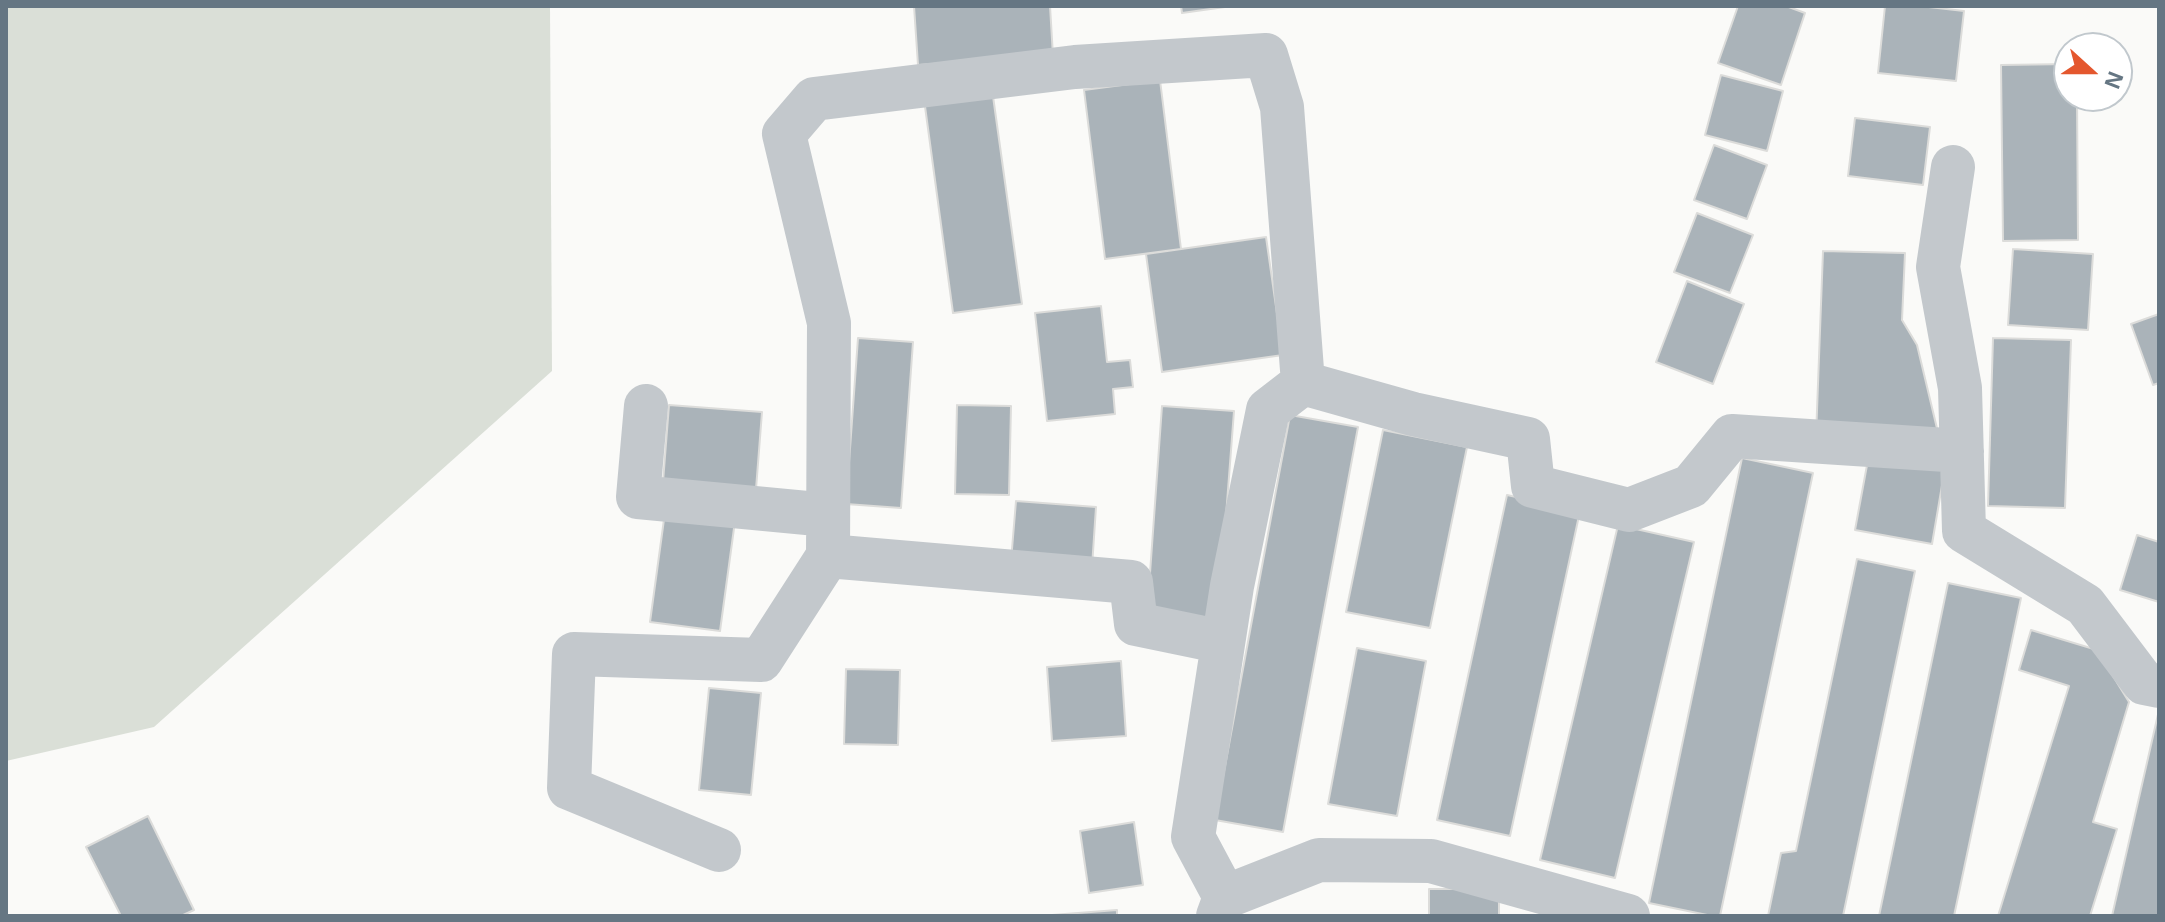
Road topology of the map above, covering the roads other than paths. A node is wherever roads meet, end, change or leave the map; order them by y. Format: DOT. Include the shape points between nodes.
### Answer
graph roads {
  1 [pos="1953,167"];
  2 [pos="1303,383"];
  3 [pos="646,406"];
  4 [pos="1962,451"];
  5 [pos="828,535"];
  6 [pos="1223,642"];
  7 [pos="2159,686"];
  8 [pos="719,850"];
  9 [pos="1222,906"];
  10 [pos="1628,916"];
  1 -- 4 [label="street" via="1938,267 1960,388"];
  2 -- 4 [label="street" via="1528,439 1533,486 1629,510 1691,486 1732,436"];
  2 -- 5 [label="street" via="1282,107 1266,55 1075,67 814,99 784,134 829,323"];
  2 -- 6 [label="street" via="1268,410"];
  3 -- 5 [label="street" via="638,497"];
  4 -- 7 [label="street" via="1964,531 2085,605 2144,683"];
  5 -- 6 [label="street" via="1131,582 1136,624"];
  5 -- 8 [label="street" via="761,660 574,654 569,788"];
  6 -- 9 [label="street" via="1193,837"];
  9 -- 10 [label="street" via="1319,860 1431,861"];
}
